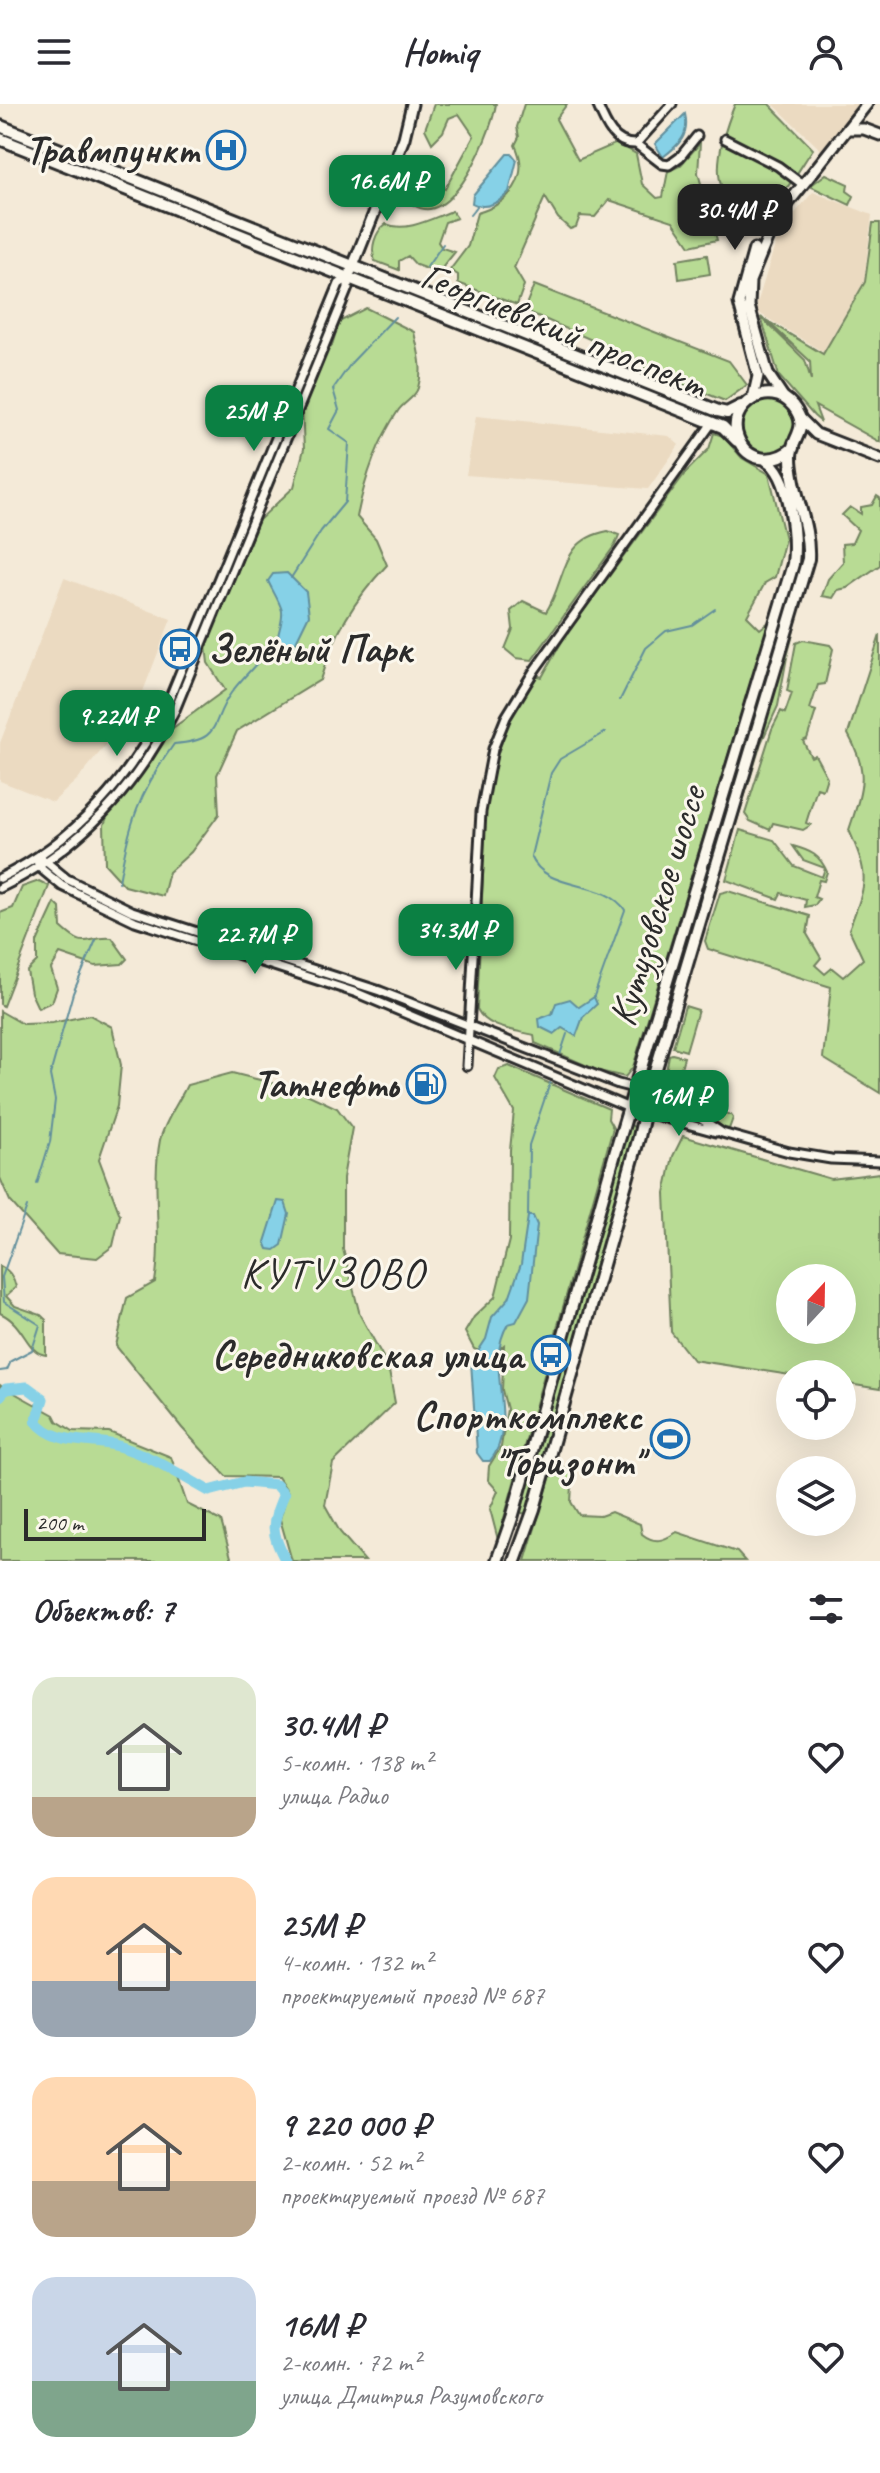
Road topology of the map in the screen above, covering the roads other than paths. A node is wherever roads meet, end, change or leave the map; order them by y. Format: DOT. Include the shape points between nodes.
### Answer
graph roads {
  1 [pos="412,104"];
  2 [pos="597,104"];
  3 [pos="672,104"];
  4 [pos="866,106"];
  5 [pos="0,126"];
  6 [pos="848,129"];
  7 [pos="878,134"];
  8 [pos="697,136"];
  9 [pos="0,139"];
  10 [pos="725,139"];
  11 [pos="636,144"];
  12 [pos="802,184"];
  13 [pos="775,220"];
  14 [pos="352,266"];
  15 [pos="348,278"];
  16 [pos="784,398"];
  17 [pos="749,401"];
  18 [pos="800,418"];
  19 [pos="712,423"];
  20 [pos="816,434"];
  21 [pos="799,437"];
  22 [pos="742,447"];
  23 [pos="792,453"];
  24 [pos="764,459"];
  25 [pos="880,459"];
  26 [pos="38,857"];
  27 [pos="48,861"];
  28 [pos="39,867"];
  29 [pos="0,878"];
  30 [pos="0,888"];
  31 [pos="469,1026"];
  32 [pos="469,1039"];
  33 [pos="467,1066"];
  34 [pos="635,1089"];
  35 [pos="649,1092"];
  36 [pos="629,1108"];
  37 [pos="645,1113"];
  38 [pos="722,1133"];
  39 [pos="880,1161"];
  40 [pos="512,1518"];
  41 [pos="529,1523"];
  42 [pos="497,1561"];
  43 [pos="515,1561"];
  1 -- 14 [label="main road" via="404,138"];
  2 -- 11 [label="street" via="618,141"];
  3 -- 11 [label="street"];
  4 -- 6 [label="main road"];
  4 -- 7 [label="main road" via="863,118"];
  5 -- 14 [label="main road, Георгиевский проспект"];
  6 -- 7 [label="main road"];
  6 -- 12 [label="main road"];
  8 -- 11 [label="street" via="669,165"];
  9 -- 15 [label="main road, Георгиевский проспект"];
  10 -- 12 [label="street"];
  12 -- 13 [label="main road"];
  13 -- 16 [label="main road" via="753,270 748,300 768,374"];
  13 -- 17 [label="main road" via="755,247 740,292 758,376"];
  14 -- 15 [label="main road"];
  14 -- 17 [label="main road, Георгиевский проспект" via="722,412"];
  15 -- 19 [label="main road, Георгиевский проспект"];
  15 -- 26 [label="street" via="339,284 161,717 111,791"];
  15 -- 27 [label="street" via="169,721 119,797"];
  16 -- 17 [label="main road" via="770,394"];
  16 -- 18 [label="main road"];
  17 -- 22 [label="main road" via="735,423"];
  18 -- 20 [label="main road"];
  18 -- 21 [label="main road"];
  19 -- 22 [label="main road, Георгиевский проспект" via="729,431"];
  19 -- 31 [label="street" via="534,671 493,749 481,812"];
  20 -- 21 [label="main road"];
  20 -- 25 [label="main road"];
  21 -- 23 [label="main road"];
  22 -- 24 [label="main road"];
  23 -- 24 [label="main road"];
  23 -- 35 [label="main road, Кутузовское шоссе" via="808,534 805,569"];
  24 -- 34 [label="main road, Кутузовское шоссе" via="783,484 795,536 793,564"];
  26 -- 27 [label="street"];
  26 -- 28 [label="street"];
  26 -- 29 [label="street"];
  27 -- 28 [label="street"];
  27 -- 31 [label="street" via="67,879 132,911 313,967"];
  28 -- 30 [label="street"];
  28 -- 32 [label="street" via="62,886 135,921 357,993"];
  31 -- 32 [label="street"];
  31 -- 34 [label="street"];
  32 -- 33 [label="street"];
  32 -- 36 [label="street"];
  34 -- 35 [label="street"];
  34 -- 36 [label="main road, Кутузовское шоссе"];
  35 -- 37 [label="main road, Кутузовское шоссе"];
  35 -- 38 [label="street" via="669,1097"];
  36 -- 37 [label="street"];
  36 -- 40 [label="main road, Кутузовское шоссе"];
  37 -- 38 [label="street"];
  37 -- 41 [label="main road, Кутузовское шоссе"];
  38 -- 39 [label="street" via="789,1152"];
  40 -- 41 [label="main road" via="519,1515"];
  40 -- 42 [label="main road, Кутузовское шоссе"];
  41 -- 43 [label="main road, Кутузовское шоссе"];
}
